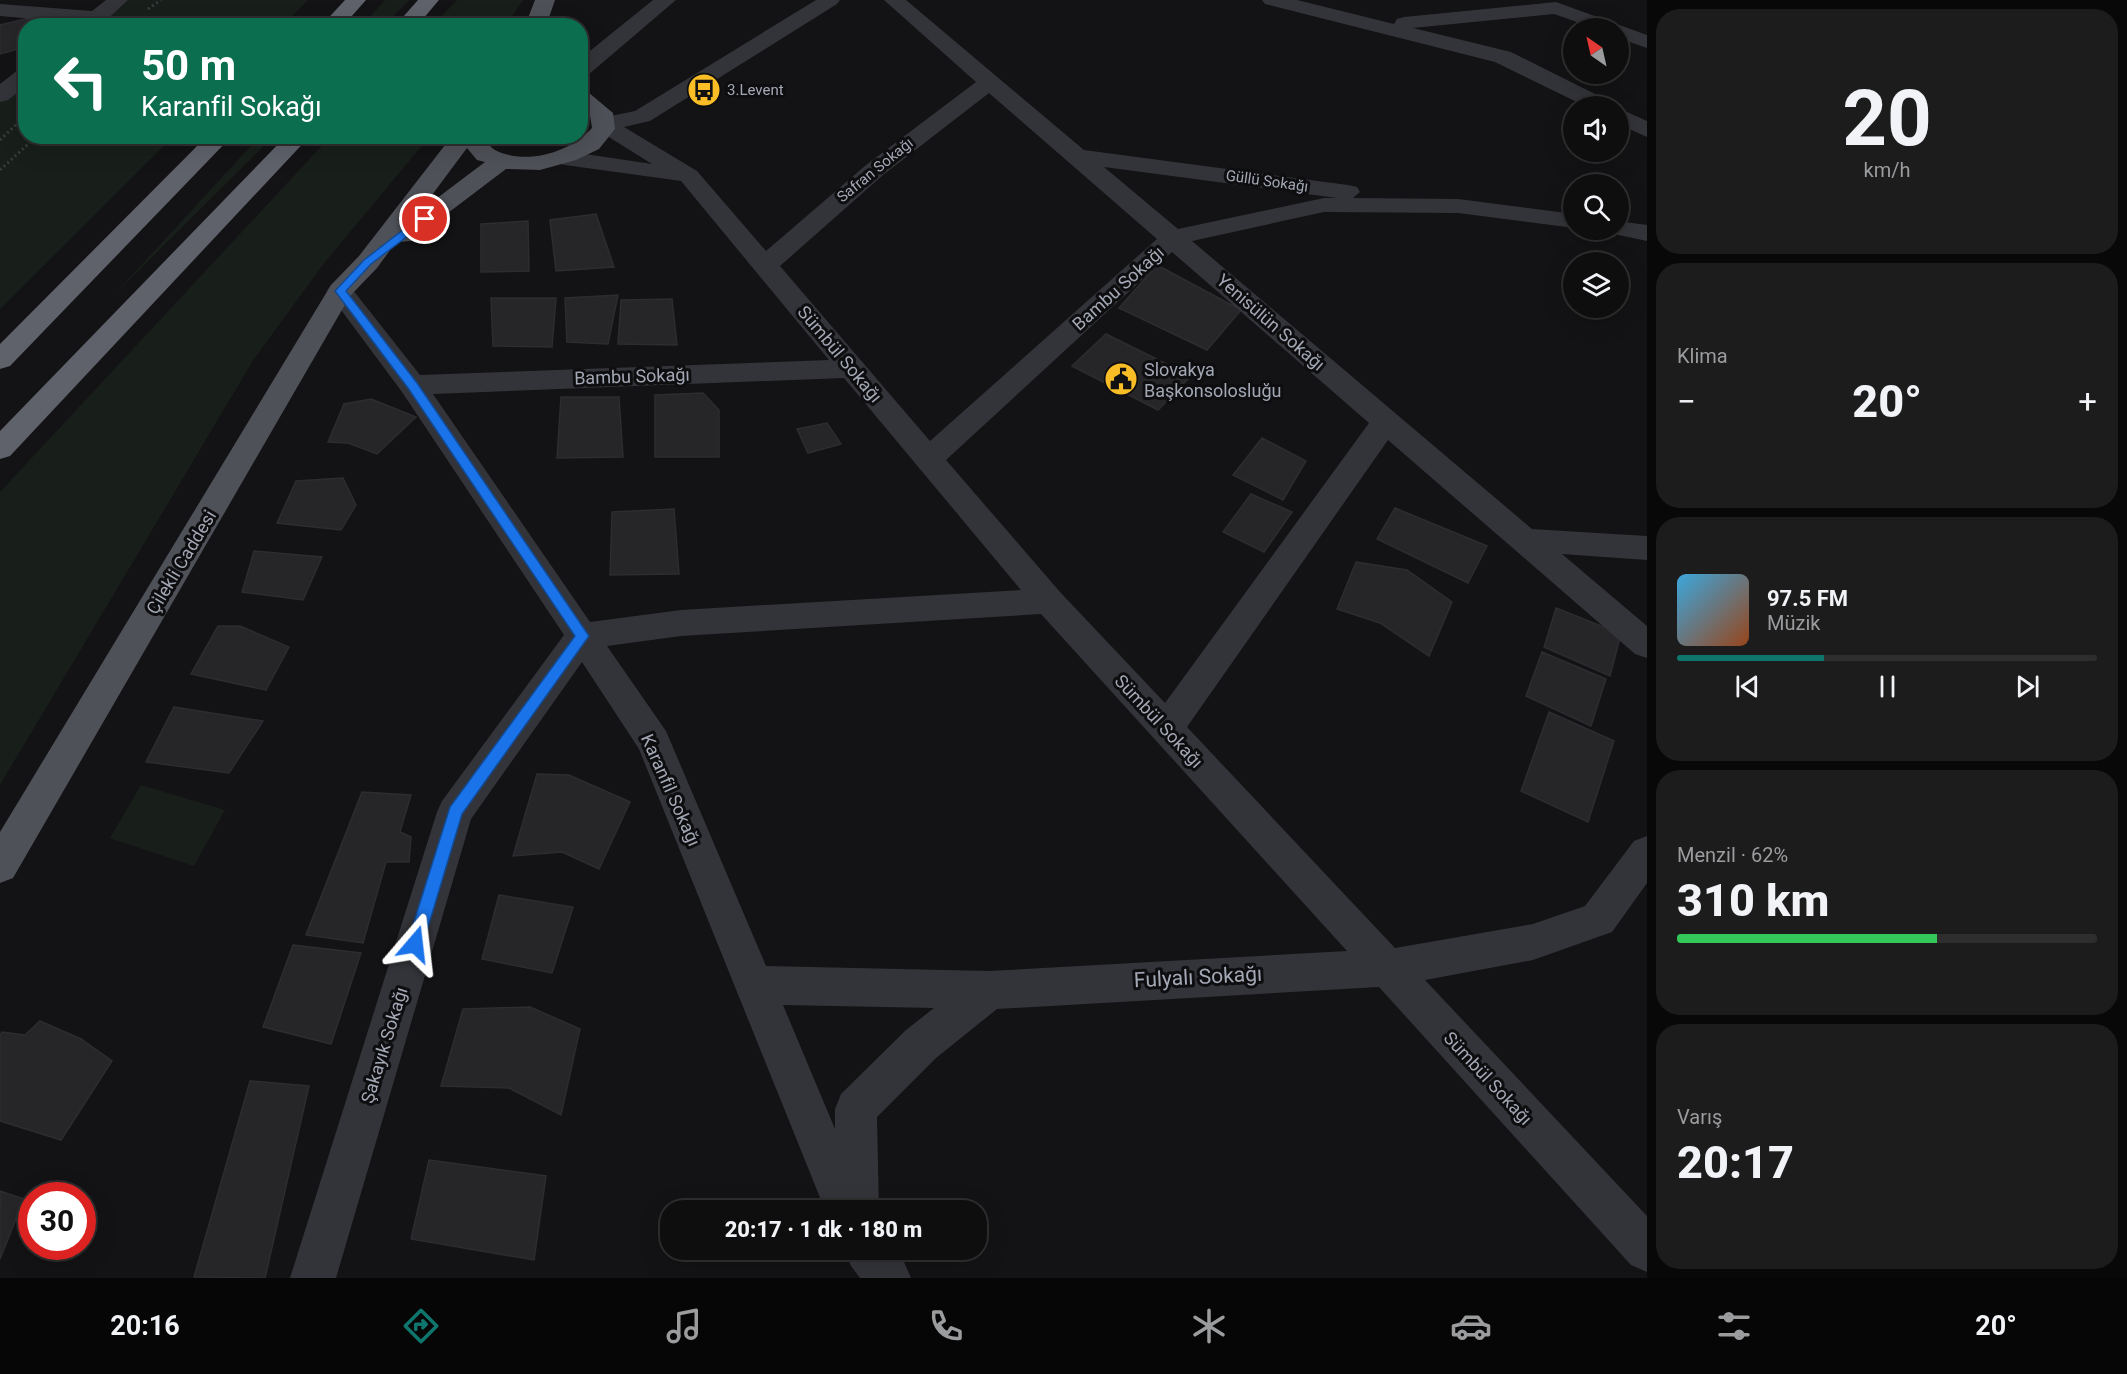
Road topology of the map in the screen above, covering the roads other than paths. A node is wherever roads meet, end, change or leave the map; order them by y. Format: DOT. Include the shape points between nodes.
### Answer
graph roads {
  1 [pos="118,0"];
  2 [pos="356,0"];
  3 [pos="429,0"];
  4 [pos="545,0"];
  5 [pos="666,0"];
  6 [pos="830,0"];
  7 [pos="894,0"];
  8 [pos="1272,0"];
  9 [pos="1429,0"];
  10 [pos="1555,4"];
  11 [pos="0,10"];
  12 [pos="61,18"];
  13 [pos="96,18"];
  14 [pos="339,18"];
  15 [pos="412,18"];
  16 [pos="540,18"];
  17 [pos="1453,18"];
  18 [pos="1588,18"];
  19 [pos="1378,25"];
  20 [pos="1629,35"];
  21 [pos="1647,42"];
  22 [pos="588,63"];
  23 [pos="18,81"];
  24 [pos="990,82"];
  25 [pos="0,95"];
  26 [pos="1581,96"];
  27 [pos="588,102"];
  28 [pos="1629,120"];
  29 [pos="604,124"];
  30 [pos="1647,129"];
  31 [pos="213,144"];
  32 [pos="291,144"];
  33 [pos="458,144"];
  34 [pos="472,144"];
  35 [pos="1076,156"];
  36 [pos="565,158"];
  37 [pos="502,160"];
  38 [pos="689,176"];
  39 [pos="1458,206"];
  40 [pos="1563,220"];
  41 [pos="1629,230"];
  42 [pos="1647,233"];
  43 [pos="1173,238"];
  44 [pos="368,262"];
  45 [pos="765,266"];
  46 [pos="340,291"];
  47 [pos="0,360"];
  48 [pos="851,368"];
  49 [pos="412,385"];
  50 [pos="1386,421"];
  51 [pos="0,449"];
  52 [pos="929,459"];
  53 [pos="1524,540"];
  54 [pos="1647,548"];
  55 [pos="1049,601"];
  56 [pos="582,636"];
  57 [pos="1647,645"];
  58 [pos="1166,729"];
  59 [pos="1647,853"];
  60 [pos="0,866"];
  61 [pos="1387,968"];
  62 [pos="754,985"];
  63 [pos="989,990"];
  64 [pos="843,1200"];
  65 [pos="857,1200"];
  66 [pos="1647,1249"];
  67 [pos="858,1260"];
  68 [pos="874,1260"];
  69 [pos="313,1278"];
  70 [pos="858,1278"];
  71 [pos="888,1278"];
  1 -- 13 [label="street"];
  2 -- 14 [label="highway"];
  3 -- 15 [label="highway"];
  4 -- 16 [label="main road"];
  5 -- 22 [label="street"];
  6 -- 29 [label="street" via="642,116"];
  7 -- 24 [label="street, Yenisülün Sokağı"];
  8 -- 19 [label="street"];
  9 -- 17 [label="street"];
  10 -- 17 [label="street"];
  10 -- 18 [label="street"];
  11 -- 12 [label="street"];
  17 -- 19 [label="street"];
  19 -- 26 [label="street" via="1503,57"];
  20 -- 21 [label="street"];
  23 -- 25 [label="street"];
  24 -- 35 [label="street, Yenisülün Sokağı"];
  24 -- 45 [label="street, Safran Sokağı" via="864,179"];
  27 -- 29 [label="main road" via="598,108"];
  28 -- 30 [label="street"];
  29 -- 36 [label="main road" via="590,146"];
  29 -- 38 [label="street, Sümbül Sokağı"];
  31 -- 47 [label="highway"];
  32 -- 51 [label="highway"];
  33 -- 44 [label="main road, Çilekli Caddesi"];
  34 -- 37 [label="main road"];
  35 -- 39 [label="street, Güllü Sokağı"];
  35 -- 43 [label="street, Yenisülün Sokağı"];
  36 -- 37 [label="main road" via="526,164"];
  36 -- 38 [label="street"];
  37 -- 44 [label="main road, Çilekli Caddesi"];
  38 -- 45 [label="street, Sümbül Sokağı"];
  39 -- 40 [label="street, Güllü Sokağı"];
  39 -- 43 [label="street, Güllü Sokağı" via="1324,205"];
  41 -- 42 [label="street"];
  43 -- 50 [label="street, Yenisülün Sokağı"];
  43 -- 52 [label="street, Bambu Sokağı"];
  44 -- 46 [label="main road, Çilekli Caddesi"];
  45 -- 48 [label="street, Sümbül Sokağı"];
  46 -- 49 [label="street, Karanfil Sokağı"];
  46 -- 60 [label="main road, Çilekli Caddesi"];
  48 -- 49 [label="street, Bambu Sokağı"];
  48 -- 52 [label="street, Sümbül Sokağı"];
  49 -- 56 [label="street, Karanfil Sokağı"];
  50 -- 53 [label="street, Yenisülün Sokağı"];
  50 -- 58 [label="street"];
  52 -- 55 [label="street, Sümbül Sokağı"];
  53 -- 54 [label="street"];
  53 -- 57 [label="street, Yenisülün Sokağı"];
  55 -- 56 [label="street" via="681,623"];
  55 -- 58 [label="street, Sümbül Sokağı"];
  56 -- 62 [label="street, Karanfil Sokağı" via="654,742"];
  56 -- 69 [label="street, Şakayık Sokağı" via="455,812"];
  58 -- 61 [label="street, Sümbül Sokağı"];
  59 -- 61 [label="street, Fulyalı Sokağı" via="1598,920 1533,942"];
  61 -- 63 [label="street, Fulyalı Sokağı"];
  61 -- 66 [label="street, Sümbül Sokağı"];
  62 -- 63 [label="street, Fulyalı Sokağı"];
  62 -- 64 [label="street, Karanfil Sokağı"];
  63 -- 65 [label="street" via="921,1044 856,1109"];
  67 -- 70 [label="street"];
  68 -- 71 [label="street"];
}
